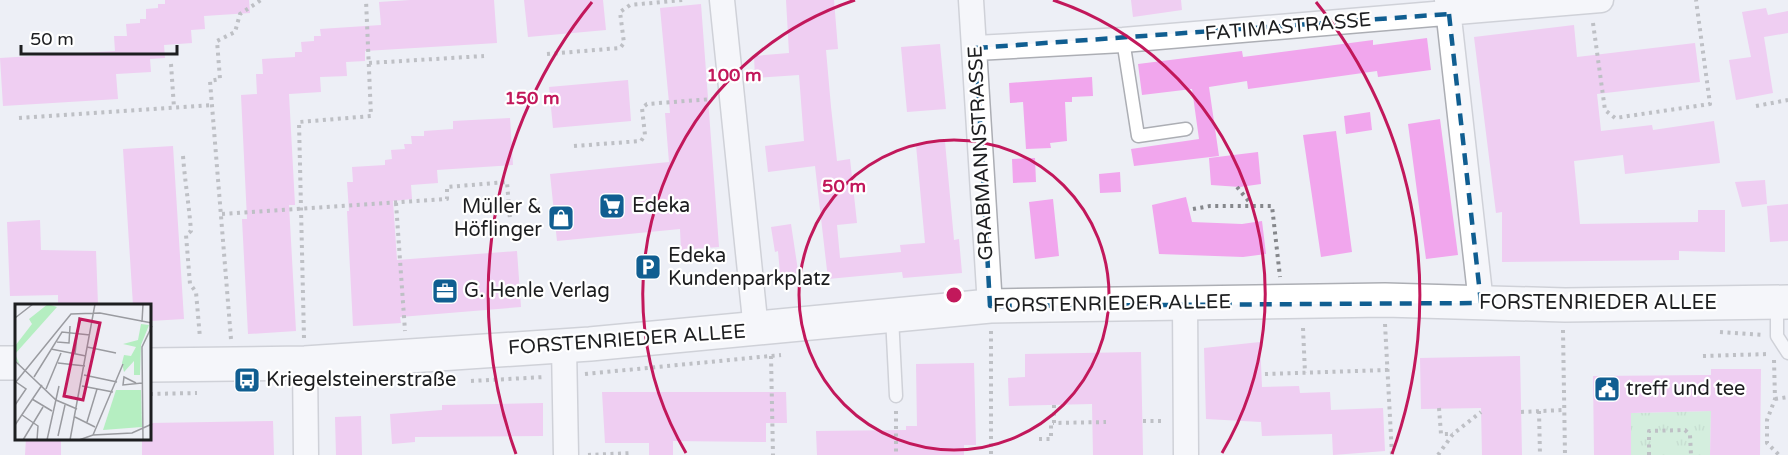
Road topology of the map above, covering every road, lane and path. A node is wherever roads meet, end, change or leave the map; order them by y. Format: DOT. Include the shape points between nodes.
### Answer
graph roads {
  1 [pos="261,0"];
  2 [pos="366,0"];
  3 [pos="683,0"];
  4 [pos="722,0"];
  5 [pos="971,0"];
  6 [pos="1595,0"];
  7 [pos="1696,0"];
  8 [pos="1448,7"];
  9 [pos="1123,40"];
  10 [pos="976,48"];
  11 [pos="547,54"];
  12 [pos="484,56"];
  13 [pos="369,63"];
  14 [pos="171,64"];
  15 [pos="731,98"];
  16 [pos="1788,100"];
  17 [pos="212,105"];
  18 [pos="1756,106"];
  19 [pos="174,108"];
  20 [pos="19,118"];
  21 [pos="1186,129"];
  22 [pos="573,146"];
  23 [pos="183,156"];
  24 [pos="1236,187"];
  25 [pos="396,203"];
  26 [pos="1252,205"];
  27 [pos="302,208"];
  28 [pos="1193,208"];
  29 [pos="222,214"];
  30 [pos="510,220"];
  31 [pos="1283,301"];
  32 [pos="1185,302"];
  33 [pos="1481,303"];
  34 [pos="1782,303"];
  35 [pos="1565,305"];
  36 [pos="990,306"];
  37 [pos="892,316"];
  38 [pos="1303,327"];
  39 [pos="405,332"];
  40 [pos="1386,342"];
  41 [pos="763,343"];
  42 [pos="200,345"];
  43 [pos="231,346"];
  44 [pos="564,346"];
  45 [pos="1788,353"];
  46 [pos="1703,356"];
  47 [pos="305,363"];
  48 [pos="152,365"];
  49 [pos="1388,370"];
  50 [pos="1305,373"];
  51 [pos="1265,374"];
  52 [pos="896,396"];
  53 [pos="1788,398"];
  54 [pos="1775,399"];
  55 [pos="1054,405"];
  56 [pos="1439,408"];
  57 [pos="1564,410"];
  58 [pos="1539,411"];
  59 [pos="1481,412"];
  60 [pos="1521,412"];
  61 [pos="1106,422"];
  62 [pos="1054,423"];
  63 [pos="1453,434"];
  64 [pos="1039,439"];
  65 [pos="632,453"];
  66 [pos="306,455"];
  67 [pos="566,455"];
  68 [pos="581,455"];
  69 [pos="773,455"];
  70 [pos="896,455"];
  71 [pos="991,455"];
  72 [pos="1186,455"];
  73 [pos="1392,455"];
  74 [pos="1438,455"];
  75 [pos="1540,455"];
  76 [pos="1565,455"];
  77 [pos="1648,455"];
  78 [pos="1691,455"];
  79 [pos="1779,455"];
  1 -- 17 [label="path" via="240,14 235,32 218,41 220,79 210,81"];
  2 -- 13 [label="path"];
  3 -- 11 [label="path" via="630,5 620,12 624,43 620,48"];
  4 -- 15 [label="street"];
  5 -- 10 [label="street, GRABMANNSTRASSE"];
  6 -- 7 [label="path" via="1605,110 1615,118 1710,104"];
  6 -- 8 [label="street, FATIMASTRASSE"];
  8 -- 9 [label="street, FATIMASTRASSE"];
  8 -- 33 [label="street"];
  9 -- 10 [label="street, FATIMASTRASSE"];
  9 -- 21 [label="lane" via="1138,136"];
  10 -- 36 [label="street, GRABMANNSTRASSE"];
  12 -- 13 [label="path"];
  13 -- 27 [label="path" via="371,116 299,122"];
  14 -- 19 [label="path"];
  15 -- 22 [label="path" via="647,104 642,108 645,135 640,141"];
  15 -- 41 [label="street"];
  16 -- 18 [label="path"];
  17 -- 19 [label="path"];
  17 -- 29 [label="path"];
  19 -- 20 [label="path"];
  23 -- 42 [label="path" via="185,190 189,196 190,231 186,235 190,284 196,292"];
  24 -- 26 [label="path"];
  25 -- 27 [label="path"];
  25 -- 30 [label="path" via="447,199 447,187 507,183"];
  25 -- 39 [label="path"];
  26 -- 28 [label="path"];
  26 -- 31 [label="path" via="1272,206"];
  27 -- 29 [label="path"];
  27 -- 47 [label="path"];
  29 -- 43 [label="path"];
  31 -- 32 [label="street, FORSTENRIEDER ALLEE"];
  31 -- 33 [label="street, FORSTENRIEDER ALLEE"];
  32 -- 36 [label="street, FORSTENRIEDER ALLEE"];
  32 -- 72 [label="street"];
  33 -- 35 [label="street, FORSTENRIEDER ALLEE"];
  34 -- 35 [label="street, FORSTENRIEDER ALLEE"];
  34 -- 45 [label="lane" via="1777,336"];
  35 -- 57 [label="path"];
  36 -- 37 [label="street, FORSTENRIEDER ALLEE"];
  36 -- 71 [label="path"];
  37 -- 41 [label="street, FORSTENRIEDER ALLEE"];
  37 -- 52 [label="lane"];
  38 -- 50 [label="path"];
  40 -- 49 [label="path"];
  41 -- 44 [label="street, FORSTENRIEDER ALLEE"];
  41 -- 69 [label="path"];
  44 -- 47 [label="street, FORSTENRIEDER ALLEE"];
  44 -- 67 [label="street"];
  46 -- 54 [label="path" via="1774,354"];
  47 -- 48 [label="street, FORSTENRIEDER ALLEE"];
  47 -- 66 [label="street"];
  49 -- 50 [label="path"];
  49 -- 73 [label="path"];
  50 -- 51 [label="path"];
  52 -- 70 [label="path"];
  53 -- 54 [label="path"];
  54 -- 79 [label="path" via="1767,420 1767,443"];
  55 -- 62 [label="path"];
  56 -- 63 [label="path" via="1441,434"];
  57 -- 58 [label="path"];
  57 -- 76 [label="path"];
  58 -- 60 [label="path"];
  58 -- 75 [label="path"];
  59 -- 63 [label="path"];
  61 -- 62 [label="path"];
  62 -- 64 [label="path" via="1051,439"];
  63 -- 74 [label="path"];
  65 -- 68 [label="path"];
  77 -- 78 [label="path" via="1648,431 1686,430"];
}
